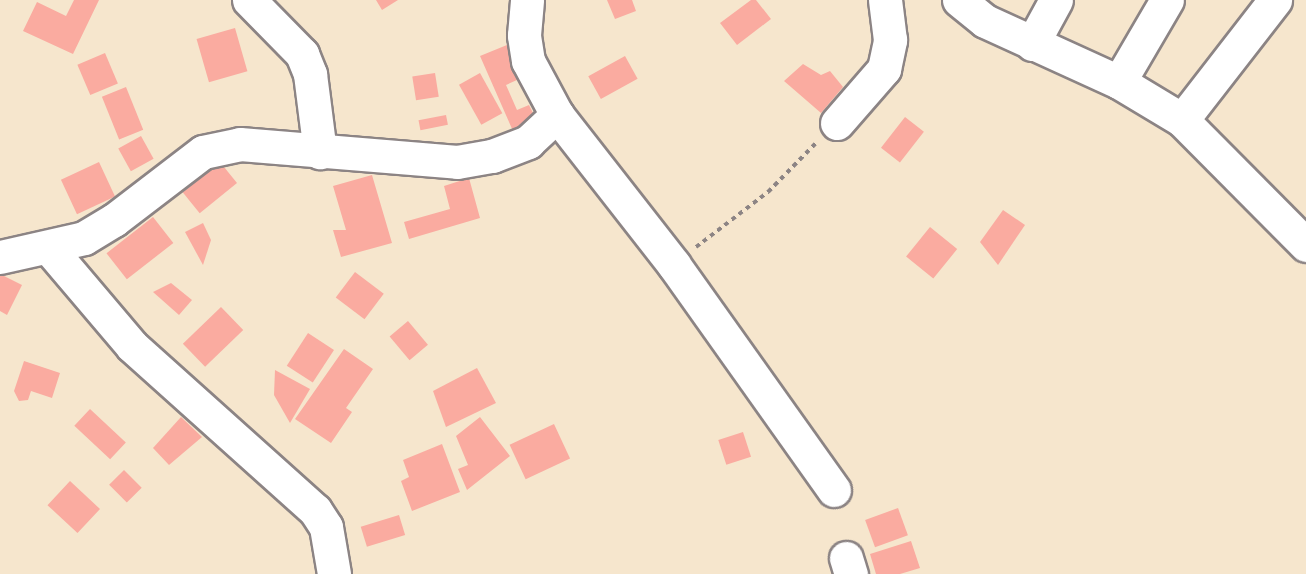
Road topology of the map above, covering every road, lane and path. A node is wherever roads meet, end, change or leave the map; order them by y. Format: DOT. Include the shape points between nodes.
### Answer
graph roads {
  1 [pos="249,0"];
  2 [pos="527,0"];
  3 [pos="885,0"];
  4 [pos="959,0"];
  5 [pos="1056,0"];
  6 [pos="1167,0"];
  7 [pos="1275,0"];
  8 [pos="1032,44"];
  9 [pos="1119,82"];
  10 [pos="557,116"];
  11 [pos="1182,120"];
  12 [pos="837,123"];
  13 [pos="320,152"];
  14 [pos="1306,245"];
  15 [pos="49,248"];
  16 [pos="0,257"];
  17 [pos="674,265"];
  18 [pos="834,490"];
  19 [pos="334,574"];
  1 -- 13 [label="street" via="302,54 310,74"];
  2 -- 10 [label="street" via="524,35 528,61"];
  3 -- 12 [label="street" via="890,40 884,69"];
  4 -- 8 [label="street" via="985,21"];
  5 -- 8 [label="street"];
  6 -- 9 [label="street"];
  7 -- 11 [label="street"];
  8 -- 9 [label="street"];
  9 -- 11 [label="street"];
  10 -- 13 [label="street" via="528,142 492,156 457,162 361,151"];
  10 -- 17 [label="street"];
  11 -- 14 [label="street"];
  12 -- 17 [label="path" via="768,192"];
  13 -- 15 [label="street" via="240,144 203,152 114,220 84,238"];
  15 -- 16 [label="street"];
  15 -- 19 [label="street" via="132,346 315,510 326,526"];
  17 -- 18 [label="street"];
}
